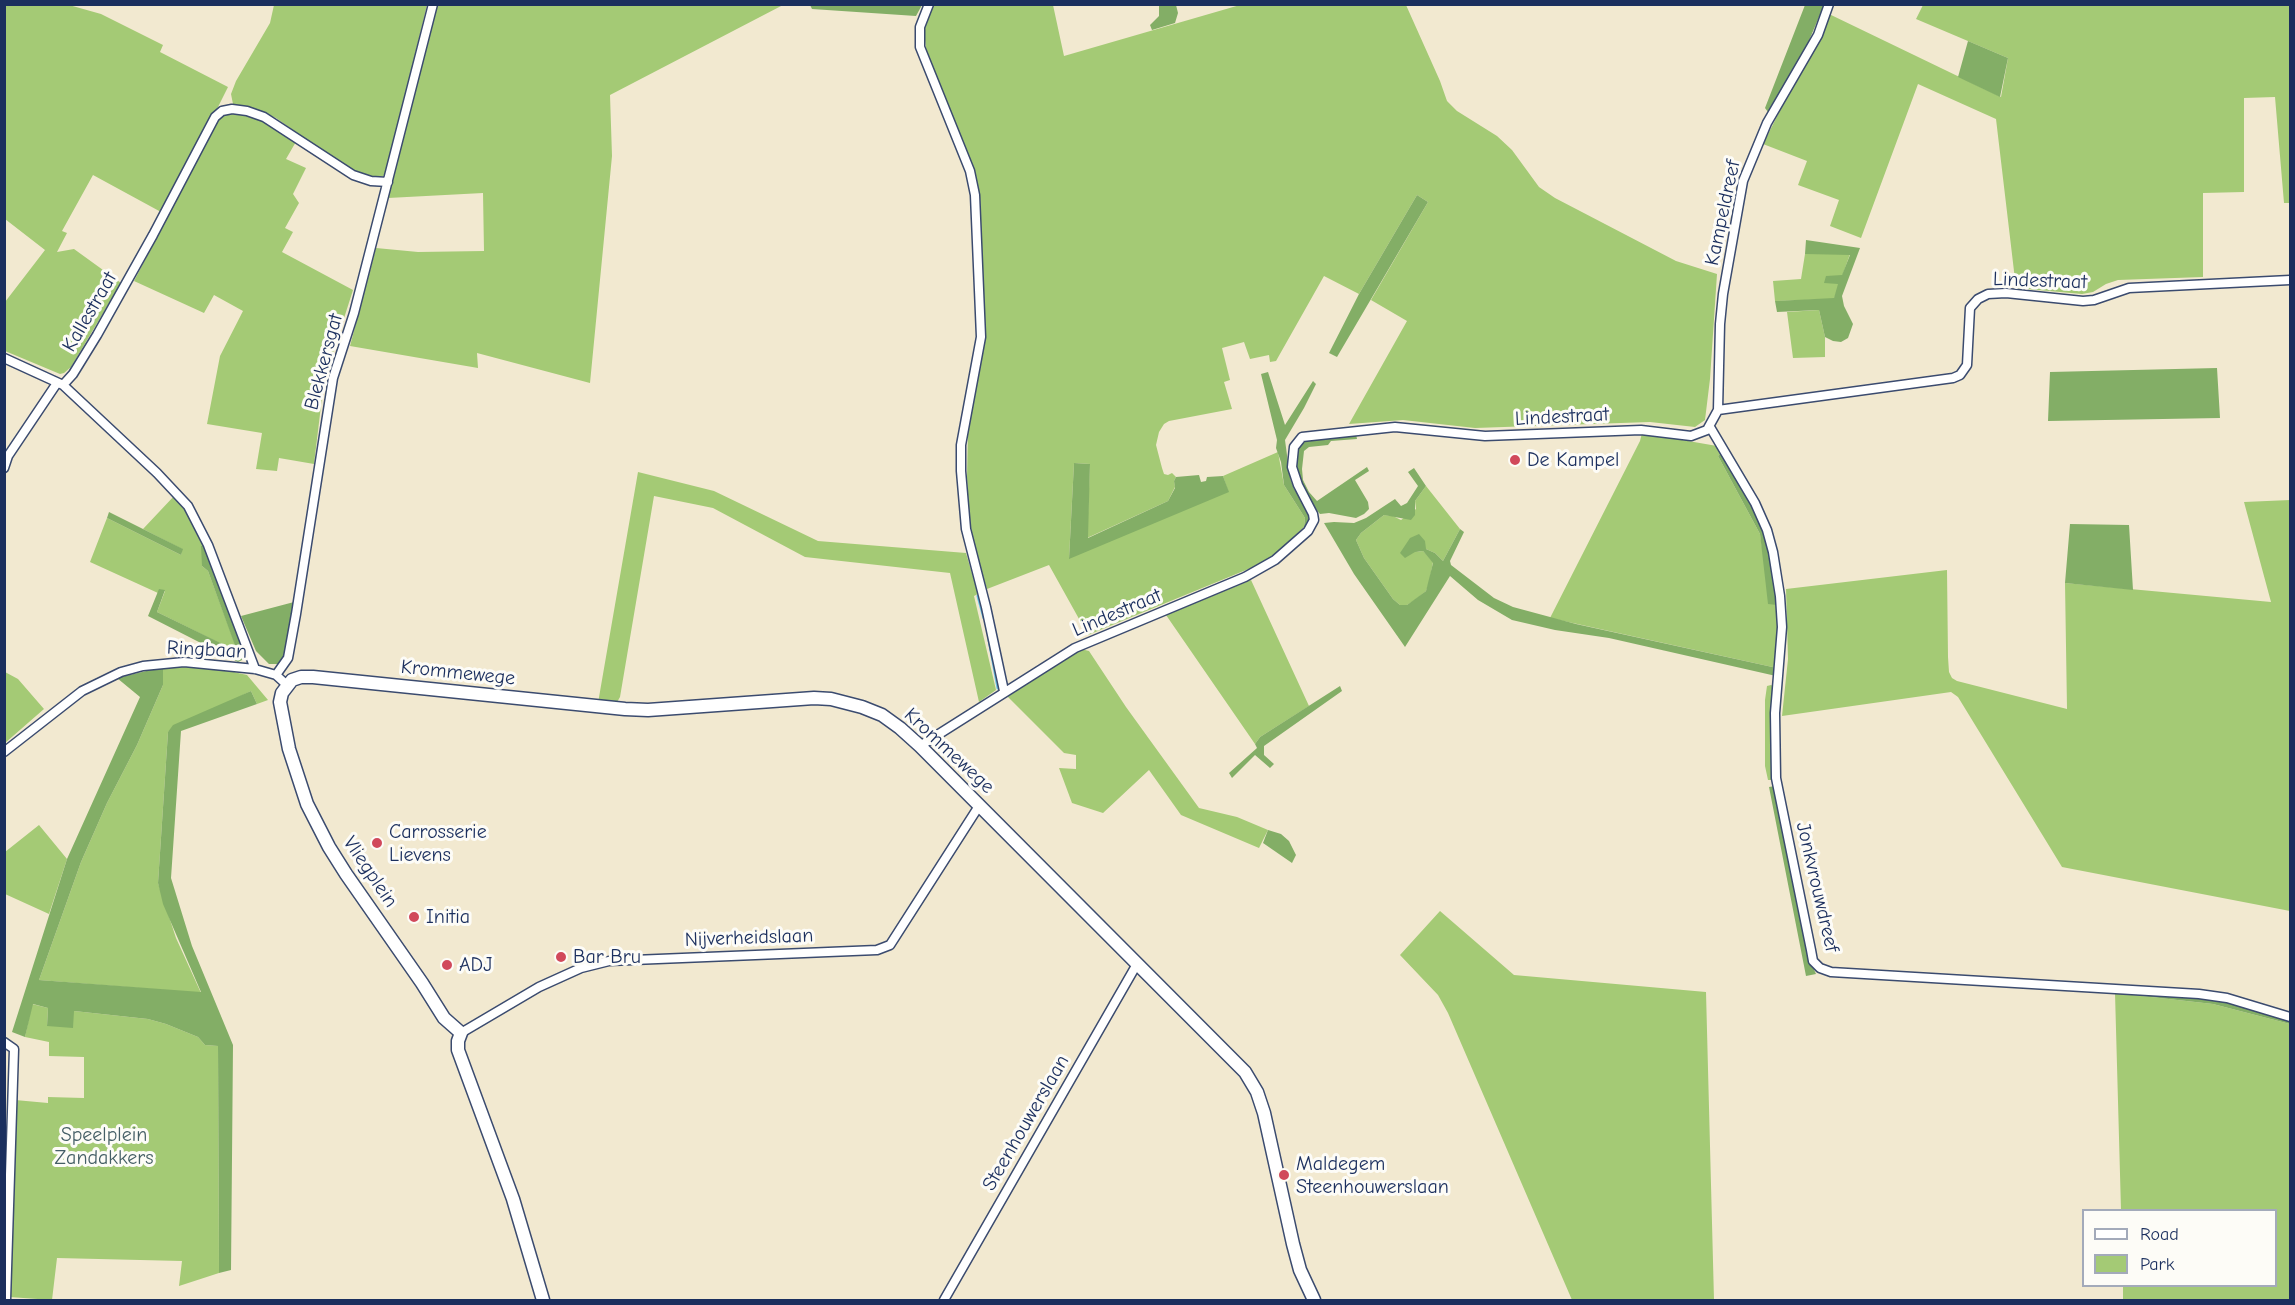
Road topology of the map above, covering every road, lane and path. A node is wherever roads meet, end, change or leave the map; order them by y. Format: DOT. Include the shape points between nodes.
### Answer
graph roads {
  1 [pos="433,4"];
  2 [pos="929,4"];
  3 [pos="1828,4"];
  4 [pos="388,182"];
  5 [pos="2290,280"];
  6 [pos="4,358"];
  7 [pos="60,384"];
  8 [pos="1718,410"];
  9 [pos="1710,427"];
  10 [pos="4,468"];
  11 [pos="255,669"];
  12 [pos="276,675"];
  13 [pos="287,685"];
  14 [pos="1004,692"];
  15 [pos="920,746"];
  16 [pos="4,752"];
  17 [pos="978,806"];
  18 [pos="1137,964"];
  19 [pos="2290,1017"];
  20 [pos="461,1033"];
  21 [pos="4,1042"];
  22 [pos="6,1300"];
  23 [pos="543,1300"];
  24 [pos="944,1300"];
  25 [pos="1314,1300"];
  1 -- 4 [label="street, Blekkersgat"];
  2 -- 14 [label="street" via="920,27 920,47 970,171 975,195 981,337 961,444 961,471 966,529"];
  3 -- 8 [label="street, Kampeldreef" via="1818,35 1767,123 1743,181 1723,294"];
  4 -- 7 [label="street, Kallestraat" via="353,175 264,117 247,111 222,111 215,117 102,326 73,374"];
  4 -- 12 [label="street, Blekkersgat" via="333,378 292,636 286,663"];
  5 -- 8 [label="street, Lindestraat" via="2129,288 2083,301 1988,294 1970,308 1966,365 1960,375"];
  6 -- 7 [label="street"];
  7 -- 10 [label="street, Kallestraat" via="14,447"];
  7 -- 11 [label="street" via="158,473 188,506 208,545"];
  8 -- 9 [label="street"];
  9 -- 14 [label="street, Lindestraat" via="1690,436 1618,430 1485,436 1395,428 1302,437 1294,447 1292,467 1314,520 1308,531 1285,551 1256,572 1082,644"];
  9 -- 19 [label="street, Jonkvrouwdreef" via="1755,503 1773,552 1782,627 1775,713 1776,778 1813,961 1830,972 2199,993"];
  11 -- 12 [label="street, Ringbaan"];
  11 -- 16 [label="street, Ringbaan" via="184,662 121,672 82,691"];
  12 -- 13 [label="street, Ringbaan"];
  13 -- 15 [label="street, Krommewege" via="301,677 312,677 626,710 831,699 882,716"];
  13 -- 20 [label="street, Vliegplein" via="280,702 283,720 297,777 314,820 444,1018"];
  14 -- 15 [label="street, Lindestraat"];
  15 -- 17 [label="street, Krommewege"];
  17 -- 18 [label="street, Krommewege"];
  17 -- 20 [label="street, Nijverheidslaan" via="890,945 877,950 609,961 581,968 539,987"];
  18 -- 24 [label="street, Steenhouwerslaan"];
  18 -- 25 [label="street, Krommewege" via="1245,1072 1257,1092 1300,1270"];
  20 -- 23 [label="street" via="458,1050 513,1199"];
  21 -- 22 [label="street" via="14,1049"];
}
